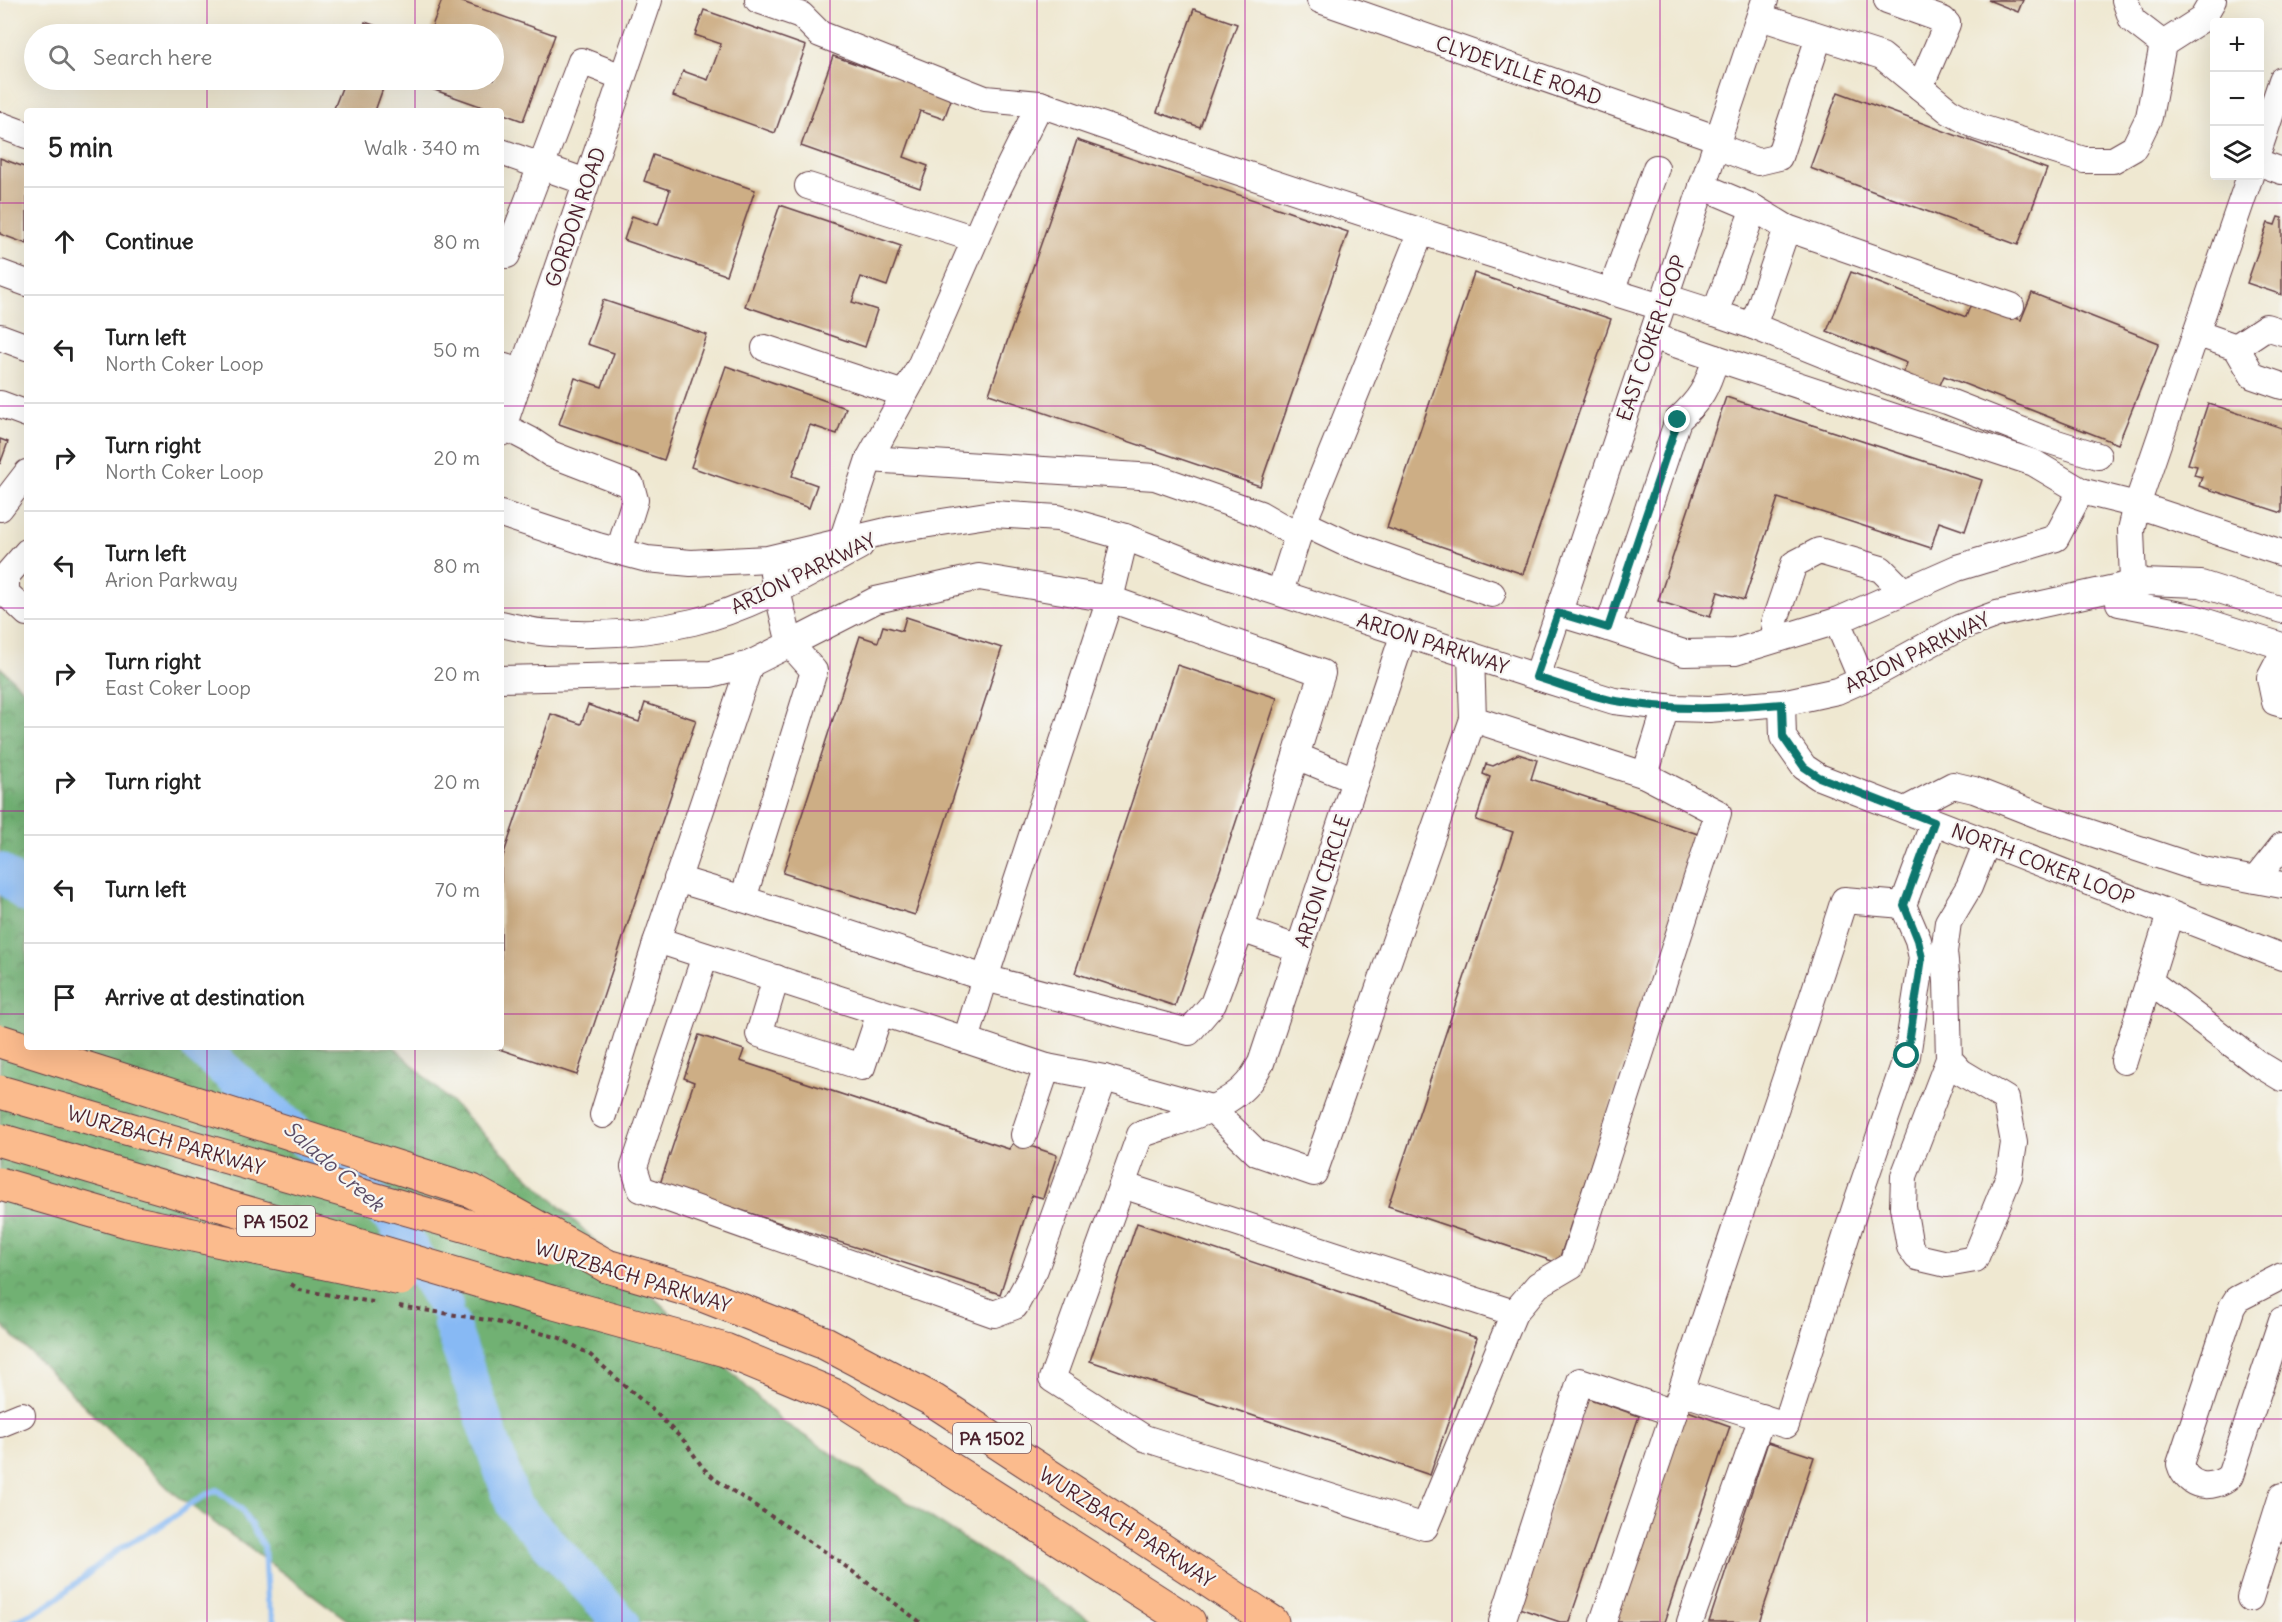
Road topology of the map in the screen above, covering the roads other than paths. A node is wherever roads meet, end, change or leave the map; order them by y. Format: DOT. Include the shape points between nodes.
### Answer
graph roads {
  1 [pos="649,0"];
  2 [pos="758,0"];
  3 [pos="1320,0"];
  4 [pos="1887,0"];
  5 [pos="2125,0"];
  6 [pos="2213,0"];
  7 [pos="1762,9"];
  8 [pos="1819,37"];
  9 [pos="2163,44"];
  10 [pos="622,76"];
  11 [pos="2282,80"];
  12 [pos="1920,87"];
  13 [pos="1040,104"];
  14 [pos="0,125"];
  15 [pos="2264,132"];
  16 [pos="24,134"];
  17 [pos="1717,142"];
  18 [pos="504,153"];
  19 [pos="2264,165"];
  20 [pos="541,166"];
  21 [pos="1656,168"];
  22 [pos="2282,171"];
  23 [pos="2249,180"];
  24 [pos="586,182"];
  25 [pos="808,186"];
  26 [pos="1702,186"];
  27 [pos="1754,208"];
  28 [pos="1787,228"];
  29 [pos="1421,232"];
  30 [pos="975,239"];
  31 [pos="507,255"];
  32 [pos="0,273"];
  33 [pos="24,282"];
  34 [pos="1611,292"];
  35 [pos="1663,302"];
  36 [pos="2011,306"];
  37 [pos="1715,313"];
  38 [pos="1753,326"];
  39 [pos="2282,332"];
  40 [pos="2196,333"];
  41 [pos="1652,336"];
  42 [pos="0,337"];
  43 [pos="24,346"];
  44 [pos="2236,347"];
  45 [pos="765,348"];
  46 [pos="1716,358"];
  47 [pos="511,369"];
  48 [pos="2282,386"];
  49 [pos="904,394"];
  50 [pos="0,404"];
  51 [pos="24,413"];
  52 [pos="504,416"];
  53 [pos="504,431"];
  54 [pos="2098,456"];
  55 [pos="869,459"];
  56 [pos="24,477"];
  57 [pos="2081,491"];
  58 [pos="2138,505"];
  59 [pos="0,508"];
  60 [pos="504,515"];
  61 [pos="891,530"];
  62 [pos="1301,530"];
  63 [pos="1125,537"];
  64 [pos="842,542"];
  65 [pos="619,551"];
  66 [pos="2282,553"];
  67 [pos="24,555"];
  68 [pos="768,559"];
  69 [pos="3,573"];
  70 [pos="778,589"];
  71 [pos="1903,591"];
  72 [pos="1280,592"];
  73 [pos="1492,594"];
  74 [pos="2134,594"];
  75 [pos="1110,599"];
  76 [pos="24,610"];
  77 [pos="2282,610"];
  78 [pos="1558,613"];
  79 [pos="1837,621"];
  80 [pos="504,625"];
  81 [pos="1608,628"];
  82 [pos="1404,633"];
  83 [pos="1779,638"];
  84 [pos="790,644"];
  85 [pos="2282,646"];
  86 [pos="1471,655"];
  87 [pos="2282,655"];
  88 [pos="750,664"];
  89 [pos="1536,677"];
  90 [pos="504,679"];
  91 [pos="1862,680"];
  92 [pos="1782,704"];
  93 [pos="2282,704"];
  94 [pos="1666,707"];
  95 [pos="1473,719"];
  96 [pos="1296,756"];
  97 [pos="1645,775"];
  98 [pos="1355,780"];
  99 [pos="1905,810"];
  100 [pos="1934,822"];
  101 [pos="1987,842"];
  102 [pos="2282,846"];
  103 [pos="677,879"];
  104 [pos="2255,880"];
  105 [pos="2282,885"];
  106 [pos="743,899"];
  107 [pos="1904,905"];
  108 [pos="2170,914"];
  109 [pos="1241,929"];
  110 [pos="657,940"];
  111 [pos="1299,948"];
  112 [pos="705,956"];
  113 [pos="2282,957"];
  114 [pos="776,978"];
  115 [pos="985,978"];
  116 [pos="2149,981"];
  117 [pos="880,1013"];
  118 [pos="966,1040"];
  119 [pos="0,1041"];
  120 [pos="24,1049"];
  121 [pos="28,1050"];
  122 [pos="1949,1059"];
  123 [pos="2124,1061"];
  124 [pos="1047,1067"];
  125 [pos="1104,1078"];
  126 [pos="2282,1078"];
  127 [pos="0,1092"];
  128 [pos="1211,1108"];
  129 [pos="603,1115"];
  130 [pos="1024,1135"];
  131 [pos="0,1140"];
  132 [pos="0,1184"];
  133 [pos="1122,1185"];
  134 [pos="607,1266"];
  135 [pos="2282,1276"];
  136 [pos="551,1302"];
  137 [pos="1514,1312"];
  138 [pos="2282,1320"];
  139 [pos="1678,1402"];
  140 [pos="1762,1417"];
  141 [pos="2282,1496"];
  142 [pos="2250,1598"];
  143 [pos="1189,1622"];
  144 [pos="1272,1622"];
  145 [pos="1502,1622"];
  146 [pos="1603,1622"];
  147 [pos="1690,1622"];
  1 -- 10 [label="street, GORDON ROAD"];
  2 -- 13 [label="street" via="801,15 820,34 985,99"];
  3 -- 17 [label="street, CLYDEVILLE ROAD"];
  4 -- 12 [label="street" via="1947,24"];
  5 -- 9 [label="street" via="2132,20"];
  6 -- 9 [label="street" via="2202,19"];
  7 -- 8 [label="street"];
  7 -- 17 [label="street, EAST COKER LOOP"];
  8 -- 12 [label="street" via="1882,56"];
  8 -- 17 [label="street, CLYDEVILLE ROAD" via="1779,157 1758,162"];
  9 -- 12 [label="street" via="2150,117 2134,148 2113,160 2084,160 1978,127 1949,111"];
  10 -- 20 [label="street" via="581,61"];
  10 -- 24 [label="street, GORDON ROAD"];
  11 -- 15 [label="street"];
  13 -- 29 [label="street"];
  13 -- 30 [label="street"];
  14 -- 16 [label="street"];
  17 -- 26 [label="street, EAST COKER LOOP"];
  18 -- 20 [label="street"];
  19 -- 22 [label="street"];
  20 -- 24 [label="street"];
  20 -- 31 [label="street"];
  21 -- 34 [label="street"];
  23 -- 40 [label="street"];
  24 -- 47 [label="street, GORDON ROAD"];
  25 -- 30 [label="street"];
  26 -- 27 [label="street"];
  26 -- 35 [label="street, EAST COKER LOOP"];
  27 -- 28 [label="street"];
  27 -- 37 [label="street"];
  28 -- 36 [label="street"];
  28 -- 38 [label="street"];
  29 -- 34 [label="street"];
  29 -- 62 [label="street"];
  30 -- 49 [label="street"];
  32 -- 33 [label="street"];
  34 -- 35 [label="street"];
  35 -- 37 [label="street"];
  35 -- 41 [label="street, EAST COKER LOOP"];
  37 -- 38 [label="street"];
  38 -- 54 [label="street" via="1909,389"];
  39 -- 44 [label="street" via="2266,327"];
  40 -- 44 [label="street"];
  40 -- 58 [label="street"];
  41 -- 46 [label="street"];
  41 -- 78 [label="street, EAST COKER LOOP"];
  42 -- 43 [label="street"];
  44 -- 48 [label="street" via="2253,376"];
  45 -- 49 [label="street"];
  46 -- 57 [label="street" via="2034,463"];
  46 -- 81 [label="street" via="1707,388 1678,420"];
  47 -- 52 [label="street, GORDON ROAD"];
  49 -- 55 [label="street"];
  50 -- 51 [label="street"];
  53 -- 65 [label="street" via="631,485 635,500"];
  55 -- 62 [label="street" via="1155,477"];
  55 -- 64 [label="street"];
  56 -- 59 [label="street"];
  57 -- 58 [label="street"];
  57 -- 71 [label="street" via="2056,538 1957,568"];
  58 -- 66 [label="street"];
  58 -- 74 [label="street" via="2131,530"];
  60 -- 65 [label="street, ARION PARKWAY"];
  61 -- 63 [label="street, ARION PARKWAY" via="993,514 1058,518"];
  61 -- 64 [label="street, ARION PARKWAY"];
  61 -- 70 [label="street, ARION PARKWAY"];
  62 -- 72 [label="street"];
  62 -- 73 [label="street"];
  63 -- 72 [label="street, ARION PARKWAY" via="1209,570"];
  63 -- 75 [label="street"];
  64 -- 68 [label="street, ARION PARKWAY"];
  65 -- 68 [label="street, ARION PARKWAY" via="691,563"];
  67 -- 69 [label="street"];
  68 -- 70 [label="street"];
  69 -- 76 [label="street" via="6,593"];
  70 -- 80 [label="street, ARION PARKWAY" via="694,622 630,632 549,633"];
  70 -- 84 [label="street"];
  71 -- 79 [label="street"];
  71 -- 83 [label="street" via="1881,569 1819,551 1794,564 1774,623"];
  72 -- 82 [label="street, ARION PARKWAY"];
  74 -- 77 [label="street, ARION PARKWAY" via="2142,582 2200,584"];
  74 -- 85 [label="street, ARION PARKWAY"];
  74 -- 91 [label="street, ARION PARKWAY" via="2074,596 1997,614 1959,628"];
  75 -- 84 [label="street" via="979,577 876,600"];
  75 -- 96 [label="street" via="1322,673"];
  75 -- 115 [label="street"];
  78 -- 81 [label="street"];
  78 -- 89 [label="street, EAST COKER LOOP"];
  79 -- 83 [label="street"];
  79 -- 91 [label="street"];
  81 -- 83 [label="street" via="1684,653 1735,652"];
  82 -- 86 [label="street, ARION PARKWAY"];
  82 -- 98 [label="street, ARION CIRCLE"];
  84 -- 88 [label="street"];
  84 -- 106 [label="street" via="814,671"];
  86 -- 89 [label="street, ARION PARKWAY"];
  86 -- 95 [label="street"];
  87 -- 93 [label="street" via="2270,678 2275,702"];
  88 -- 90 [label="street" via="711,674"];
  88 -- 103 [label="street"];
  89 -- 94 [label="street, ARION PARKWAY" via="1614,701"];
  91 -- 92 [label="street, ARION PARKWAY" via="1837,691"];
  92 -- 94 [label="street, ARION PARKWAY" via="1709,709"];
  92 -- 99 [label="street, NORTH COKER LOOP" via="1783,737 1804,767 1819,777"];
  94 -- 97 [label="street"];
  95 -- 97 [label="street"];
  95 -- 128 [label="street" via="1314,1173 1257,1153"];
  96 -- 98 [label="street"];
  96 -- 109 [label="street"];
  97 -- 137 [label="street" via="1718,813 1572,1265 1538,1285"];
  98 -- 111 [label="street, ARION CIRCLE"];
  99 -- 100 [label="street, NORTH COKER LOOP"];
  99 -- 104 [label="street" via="1953,785 1974,789 2043,817 2203,870"];
  100 -- 101 [label="street, NORTH COKER LOOP"];
  100 -- 107 [label="street"];
  101 -- 108 [label="street, NORTH COKER LOOP"];
  101 -- 122 [label="street" via="1969,886 1948,922 1944,952"];
  102 -- 104 [label="street"];
  103 -- 106 [label="street"];
  103 -- 110 [label="street"];
  104 -- 105 [label="street"];
  106 -- 115 [label="street"];
  107 -- 139 [label="street" via="1844,900"];
  107 -- 140 [label="street" via="1922,958 1907,1056 1786,1425"];
  108 -- 113 [label="street, NORTH COKER LOOP"];
  108 -- 116 [label="street"];
  109 -- 111 [label="street"];
  109 -- 115 [label="street" via="1214,1004 1189,1032"];
  110 -- 112 [label="street"];
  110 -- 129 [label="street"];
  111 -- 128 [label="street, ARION CIRCLE" via="1261,1063 1248,1083"];
  112 -- 114 [label="street"];
  112 -- 125 [label="street" via="634,1167 641,1189 994,1314 1016,1306 1035,1269"];
  114 -- 117 [label="street"];
  114 -- 117 [label="street" via="759,1034 862,1068"];
  115 -- 118 [label="street"];
  116 -- 123 [label="street"];
  116 -- 126 [label="street"];
  117 -- 118 [label="street"];
  118 -- 124 [label="street"];
  119 -- 120 [label="highway, bridge"];
  121 -- 134 [label="highway, bridge" via="472,1191"];
  122 -- 122 [label="street" via="1961,1072 2006,1099 2014,1143 2009,1176 1975,1259 1947,1264 1917,1257 1910,1247 1903,1207 1904,1176"];
  124 -- 125 [label="street"];
  124 -- 130 [label="street"];
  125 -- 128 [label="street"];
  127 -- 134 [label="highway, WURZBACH PARKWAY / PA 1502, bridge"];
  128 -- 133 [label="street, ARION CIRCLE" via="1140,1135"];
  131 -- 136 [label="highway, PA 1502, bridge"];
  132 -- 136 [label="highway, bridge" via="127,1221 417,1282"];
  133 -- 137 [label="street"];
  133 -- 137 [label="street, ARION CIRCLE" via="1052,1379 1144,1438 1425,1527"];
  134 -- 144 [label="highway, WURZBACH PARKWAY / PA 1502" via="692,1291 825,1343 933,1400"];
  135 -- 138 [label="street" via="2237,1299 2232,1307 2180,1464 2189,1480 2212,1486 2230,1476"];
  136 -- 143 [label="highway, PA 1502" via="725,1350 838,1397"];
  139 -- 140 [label="street"];
  139 -- 145 [label="street" via="1580,1381"];
  139 -- 146 [label="street"];
  140 -- 147 [label="street"];
  141 -- 142 [label="street"];
}
